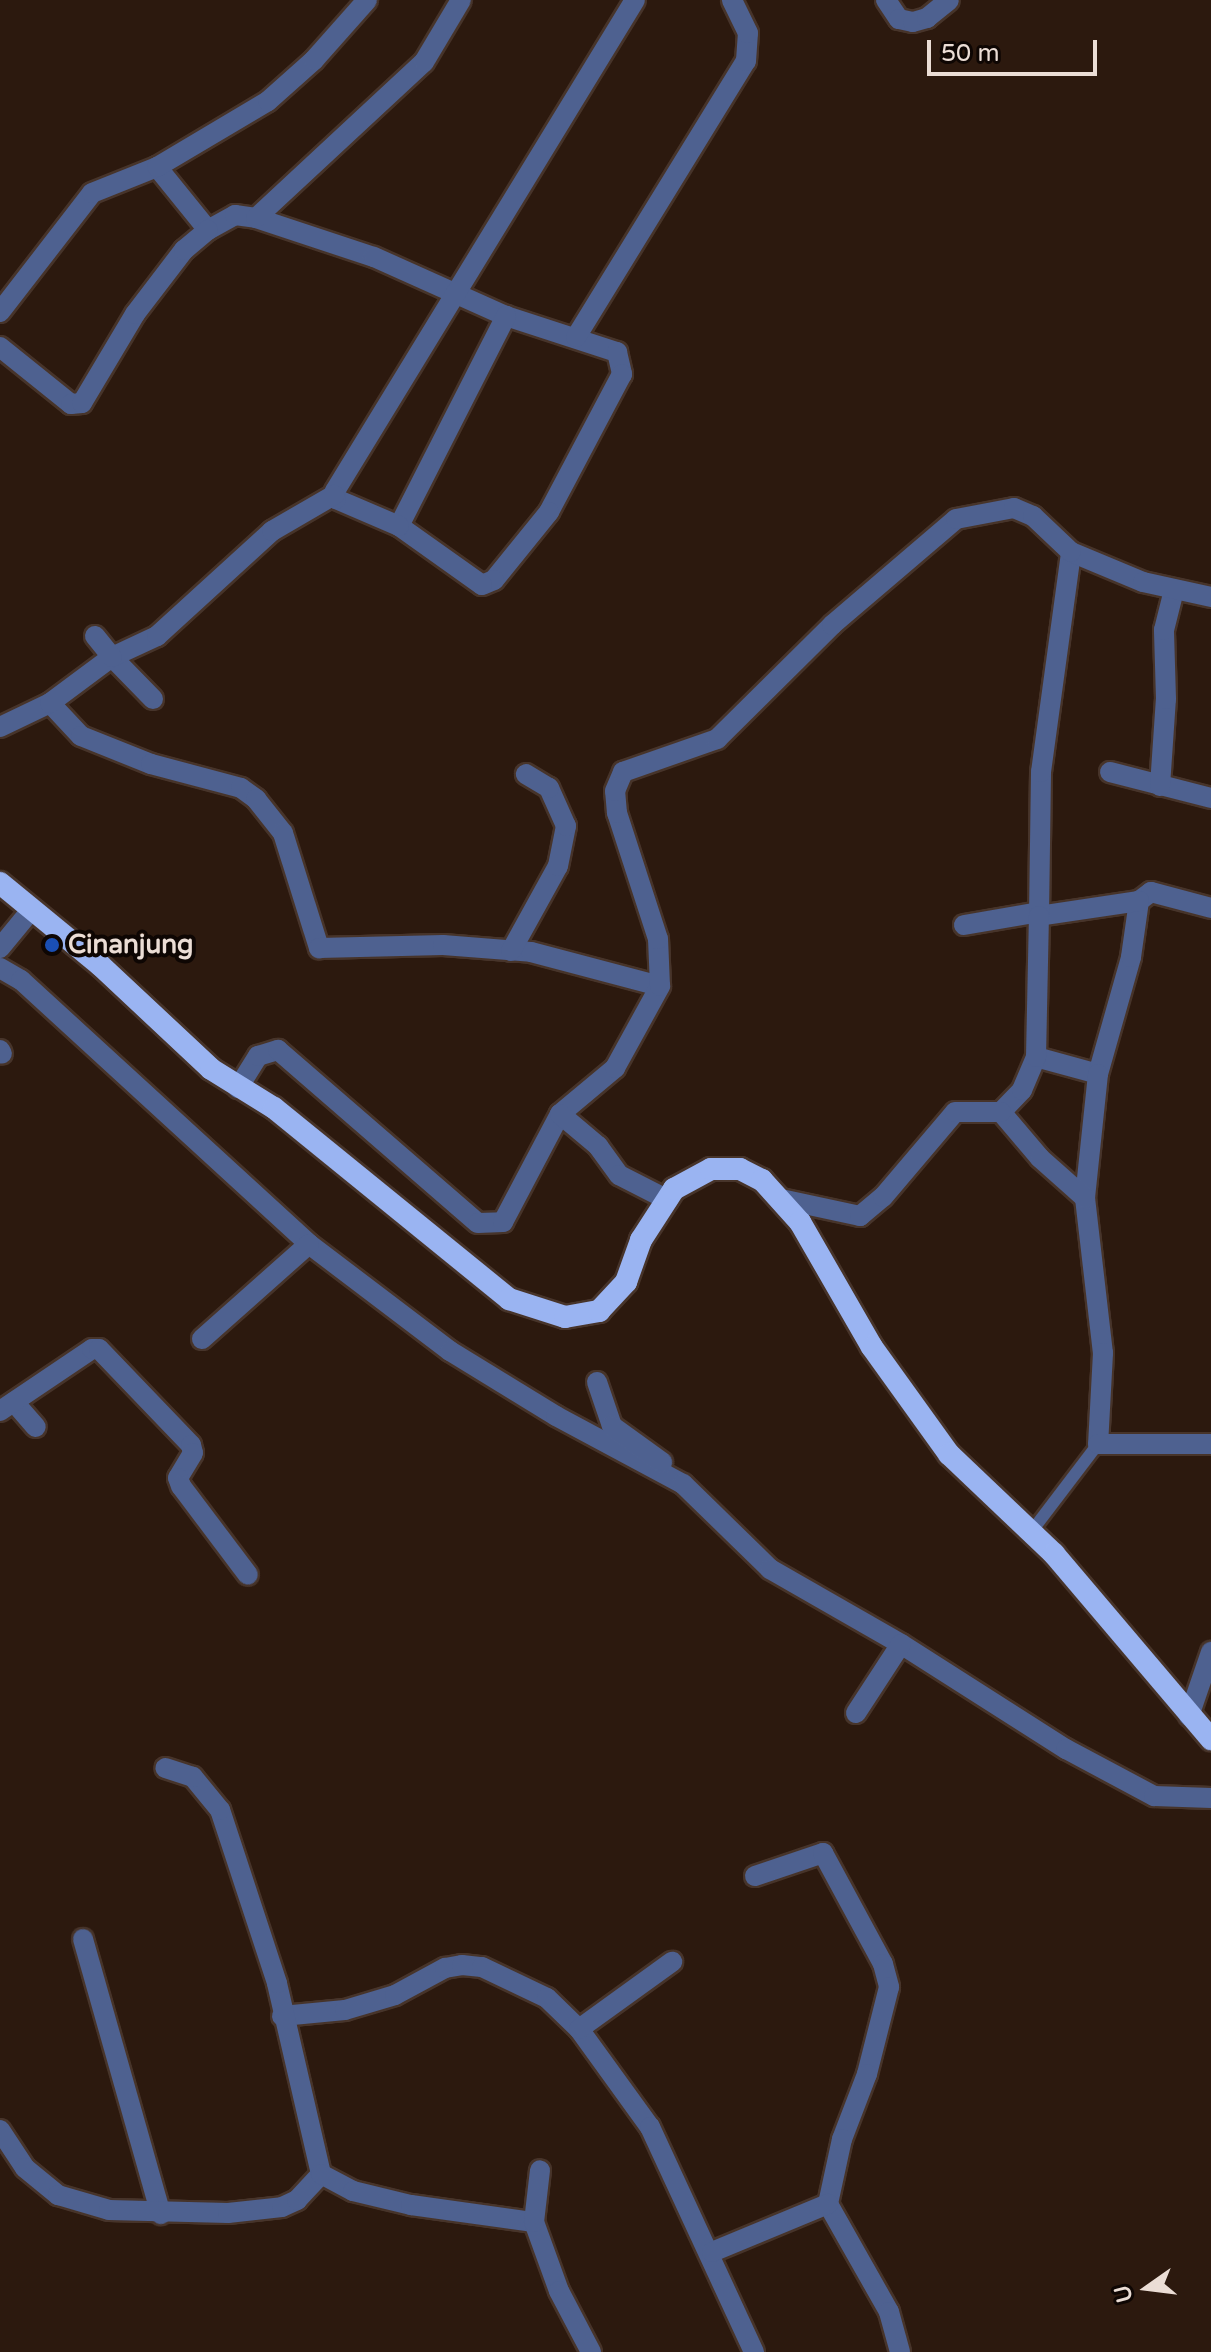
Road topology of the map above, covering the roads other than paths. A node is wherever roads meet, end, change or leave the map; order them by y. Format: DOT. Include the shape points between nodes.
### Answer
graph roads {
  1 [pos="367,0"];
  2 [pos="461,0"];
  3 [pos="635,0"];
  4 [pos="732,0"];
  5 [pos="886,0"];
  6 [pos="949,0"];
  7 [pos="157,167"];
  8 [pos="256,218"];
  9 [pos="208,230"];
  10 [pos="454,292"];
  11 [pos="0,312"];
  12 [pos="506,316"];
  13 [pos="576,337"];
  14 [pos="0,347"];
  15 [pos="334,495"];
  16 [pos="399,526"];
  17 [pos="1071,552"];
  18 [pos="1174,590"];
  19 [pos="1211,597"];
  20 [pos="95,636"];
  21 [pos="112,657"];
  22 [pos="153,699"];
  23 [pos="50,703"];
  24 [pos="0,727"];
  25 [pos="1110,772"];
  26 [pos="526,774"];
  27 [pos="1160,786"];
  28 [pos="1211,798"];
  29 [pos="0,883"];
  30 [pos="1139,901"];
  31 [pos="1211,908"];
  32 [pos="32,909"];
  33 [pos="1039,914"];
  34 [pos="964,925"];
  35 [pos="0,948"];
  36 [pos="511,951"];
  37 [pos="0,968"];
  38 [pos="660,986"];
  39 [pos="1036,1057"];
  40 [pos="1098,1074"];
  41 [pos="238,1088"];
  42 [pos="1001,1112"];
  43 [pos="560,1114"];
  44 [pos="1085,1198"];
  45 [pos="781,1199"];
  46 [pos="668,1200"];
  47 [pos="309,1244"];
  48 [pos="202,1339"];
  49 [pos="597,1382"];
  50 [pos="7,1407"];
  51 [pos="36,1427"];
  52 [pos="1098,1444"];
  53 [pos="1211,1444"];
  54 [pos="683,1484"];
  55 [pos="1031,1532"];
  56 [pos="248,1575"];
  57 [pos="901,1644"];
  58 [pos="1211,1652"];
  59 [pos="856,1713"];
  60 [pos="1189,1716"];
  61 [pos="1211,1739"];
  62 [pos="165,1768"];
  63 [pos="1211,1798"];
  64 [pos="755,1876"];
  65 [pos="83,1939"];
  66 [pos="672,1962"];
  67 [pos="282,2016"];
  68 [pos="579,2029"];
  69 [pos="1,2138"];
  70 [pos="540,2170"];
  71 [pos="321,2174"];
  72 [pos="828,2204"];
  73 [pos="161,2214"];
  74 [pos="534,2222"];
  75 [pos="712,2252"];
  76 [pos="591,2352"];
  77 [pos="754,2352"];
  78 [pos="900,2352"];
  1 -- 7 [label="street" via="314,60 268,101"];
  2 -- 8 [label="street" via="424,62"];
  3 -- 10 [label="street"];
  4 -- 13 [label="street" via="748,33 746,61"];
  5 -- 6 [label="street" via="899,19 913,22"];
  7 -- 9 [label="street"];
  7 -- 11 [label="street" via="92,193"];
  8 -- 9 [label="street" via="235,215"];
  8 -- 10 [label="street" via="374,257"];
  9 -- 14 [label="street" via="184,250 135,314 82,403 71,404"];
  10 -- 12 [label="street"];
  10 -- 15 [label="street"];
  12 -- 13 [label="street"];
  12 -- 16 [label="street"];
  13 -- 16 [label="street" via="617,352 622,374 549,512 494,580 482,585"];
  15 -- 16 [label="street"];
  15 -- 21 [label="street" via="272,531 157,636"];
  17 -- 18 [label="street"];
  17 -- 33 [label="street" via="1041,772"];
  17 -- 38 [label="street" via="1033,516 1014,508 956,519 832,625 717,739 623,772 615,791 617,813 656,931"];
  18 -- 19 [label="street"];
  18 -- 27 [label="street" via="1164,630"];
  20 -- 21 [label="street"];
  21 -- 22 [label="street"];
  21 -- 23 [label="street"];
  23 -- 24 [label="street"];
  23 -- 36 [label="street" via="81,736 151,764 241,788 256,799 283,833 319,948 443,945"];
  25 -- 27 [label="street"];
  26 -- 36 [label="street" via="549,788 566,826 558,866"];
  27 -- 28 [label="street"];
  29 -- 32 [label="highway"];
  30 -- 31 [label="street" via="1151,892"];
  30 -- 33 [label="street"];
  30 -- 40 [label="street" via="1131,957"];
  32 -- 35 [label="street"];
  32 -- 41 [label="highway"];
  33 -- 34 [label="street"];
  33 -- 39 [label="street"];
  36 -- 38 [label="street"];
  37 -- 47 [label="street" via="21,980"];
  38 -- 43 [label="street" via="615,1068"];
  39 -- 40 [label="street"];
  39 -- 42 [label="street" via="1022,1090"];
  40 -- 44 [label="street"];
  41 -- 43 [label="street" via="258,1056 278,1050 478,1223 490,1225 510,1213"];
  41 -- 46 [label="highway" via="274,1108 364,1177 483,1282 509,1299 565,1317 585,1317 615,1299 641,1240"];
  42 -- 44 [label="street" via="1040,1158"];
  42 -- 45 [label="street" via="955,1112 883,1197 860,1216"];
  43 -- 46 [label="street" via="598,1146 619,1175"];
  44 -- 52 [label="street" via="1103,1353"];
  45 -- 46 [label="highway" via="762,1180 740,1169 720,1169 686,1180"];
  45 -- 55 [label="highway" via="906,1398 949,1454"];
  47 -- 48 [label="street"];
  47 -- 54 [label="street" via="450,1351"];
  49 -- 54 [label="street" via="612,1426 674,1471"];
  50 -- 51 [label="street"];
  50 -- 56 [label="street" via="99,1349 191,1445 193,1453 178,1478 181,1486"];
  52 -- 53 [label="street"];
  52 -- 55 [label="lane"];
  54 -- 57 [label="street" via="770,1569"];
  55 -- 60 [label="highway"];
  57 -- 59 [label="street"];
  57 -- 63 [label="street" via="1066,1749 1154,1796"];
  58 -- 60 [label="street"];
  60 -- 61 [label="highway"];
  62 -- 67 [label="street" via="193,1777 220,1810 251,1894"];
  64 -- 72 [label="street" via="823,1853 883,1964 889,1987 867,2074 842,2139"];
  65 -- 73 [label="street"];
  66 -- 68 [label="street"];
  67 -- 68 [label="street" via="345,2010 462,1965 515,1979 547,1998"];
  67 -- 71 [label="street"];
  68 -- 75 [label="street" via="650,2127"];
  69 -- 73 [label="street" via="25,2168 58,2195 109,2210"];
  70 -- 74 [label="street"];
  71 -- 73 [label="street" via="297,2200 282,2207"];
  71 -- 74 [label="street" via="353,2191 411,2205"];
  72 -- 75 [label="street"];
  72 -- 78 [label="street" via="889,2312"];
  74 -- 76 [label="street" via="559,2291"];
  75 -- 77 [label="street"];
}
